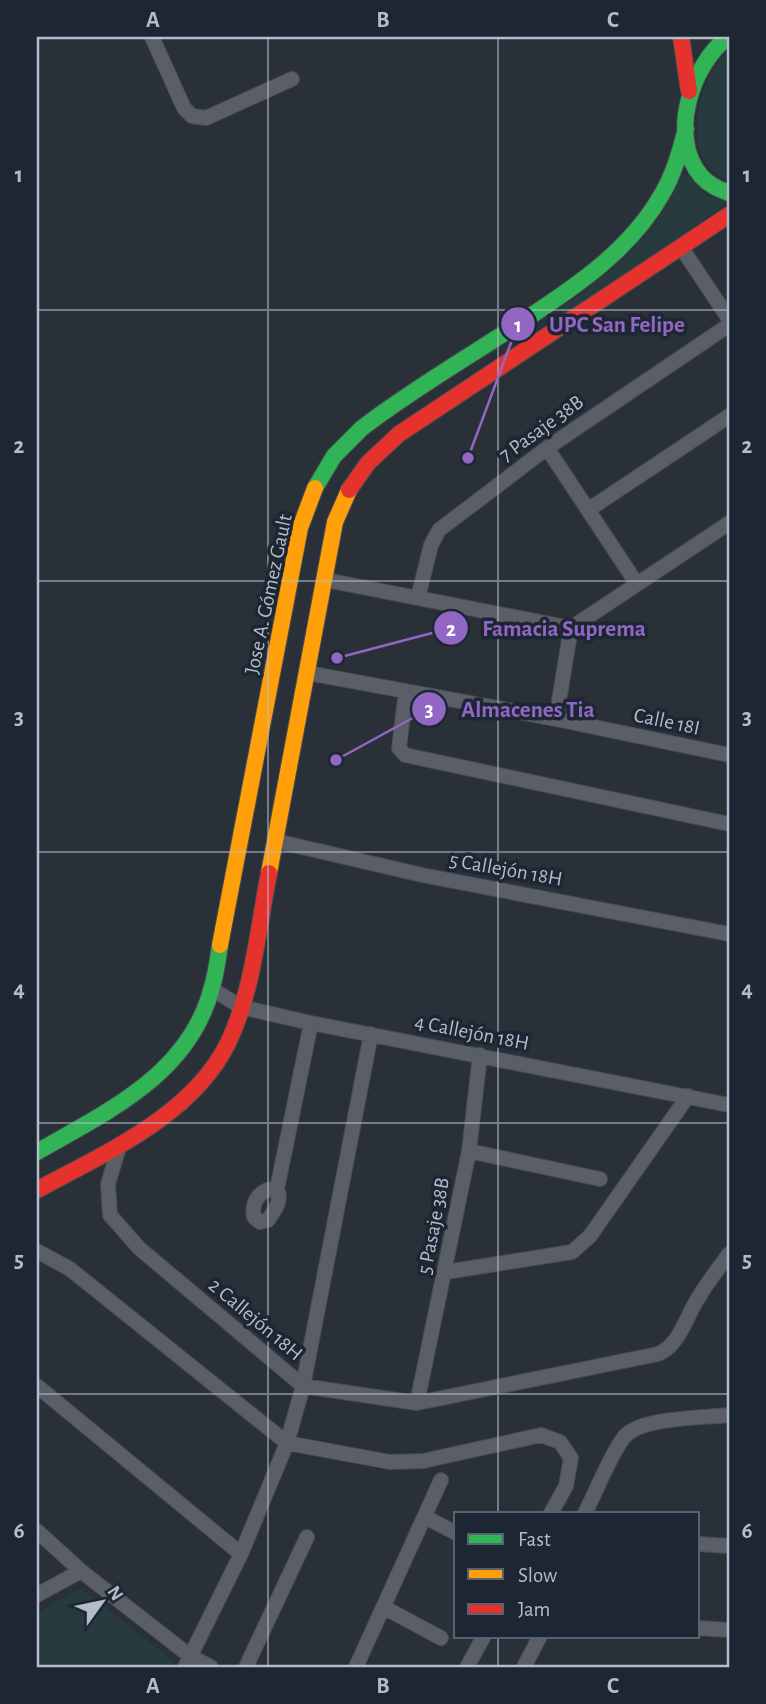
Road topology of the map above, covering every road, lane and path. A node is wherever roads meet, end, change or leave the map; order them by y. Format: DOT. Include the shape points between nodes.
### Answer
graph roads {
  1 [pos="152,37"];
  2 [pos="681,37"];
  3 [pos="728,37"];
  4 [pos="292,79"];
  5 [pos="689,93"];
  6 [pos="686,129"];
  7 [pos="729,193"];
  8 [pos="729,215"];
  9 [pos="681,247"];
  10 [pos="729,319"];
  11 [pos="729,325"];
  12 [pos="729,416"];
  13 [pos="547,448"];
  14 [pos="588,510"];
  15 [pos="729,523"];
  16 [pos="326,580"];
  17 [pos="637,584"];
  18 [pos="418,598"];
  19 [pos="571,628"];
  20 [pos="308,673"];
  21 [pos="406,691"];
  22 [pos="556,719"];
  23 [pos="729,755"];
  24 [pos="729,824"];
  25 [pos="276,841"];
  26 [pos="729,934"];
  27 [pos="212,989"];
  28 [pos="240,1007"];
  29 [pos="311,1023"];
  30 [pos="371,1034"];
  31 [pos="480,1055"];
  32 [pos="688,1096"];
  33 [pos="729,1105"];
  34 [pos="120,1144"];
  35 [pos="469,1151"];
  36 [pos="37,1152"];
  37 [pos="600,1179"];
  38 [pos="277,1189"];
  39 [pos="37,1190"];
  40 [pos="729,1254"];
  41 [pos="41,1258"];
  42 [pos="446,1272"];
  43 [pos="37,1386"];
  44 [pos="303,1386"];
  45 [pos="416,1403"];
  46 [pos="729,1415"];
  47 [pos="287,1443"];
  48 [pos="441,1480"];
  49 [pos="552,1512"];
  50 [pos="586,1512"];
  51 [pos="425,1517"];
  52 [pos="37,1531"];
  53 [pos="454,1532"];
  54 [pos="307,1537"];
  55 [pos="700,1544"];
  56 [pos="729,1546"];
  57 [pos="241,1555"];
  58 [pos="81,1571"];
  59 [pos="37,1595"];
  60 [pos="385,1608"];
  61 [pos="700,1628"];
  62 [pos="729,1630"];
  63 [pos="441,1638"];
  64 [pos="483,1638"];
  65 [pos="539,1638"];
  66 [pos="188,1662"];
  67 [pos="211,1667"];
  68 [pos="246,1667"];
  69 [pos="356,1667"];
  70 [pos="467,1667"];
  71 [pos="524,1667"];
  1 -- 4 [label="street" via="184,108 192,116 206,118"];
  2 -- 5 [label="main road"];
  3 -- 5 [label="main road" via="707,57"];
  5 -- 6 [label="main road"];
  6 -- 7 [label="main road" via="698,171 715,188"];
  6 -- 27 [label="main road, Jose A. Gómez Gault" via="676,170 628,243 540,311 373,419 335,454 320,476 300,528"];
  8 -- 9 [label="main road"];
  9 -- 10 [label="street"];
  9 -- 16 [label="main road" via="372,456 343,498"];
  11 -- 13 [label="street, 7 Pasaje 38B"];
  12 -- 14 [label="street"];
  13 -- 14 [label="street"];
  13 -- 18 [label="street, 7 Pasaje 38B" via="439,530"];
  14 -- 17 [label="street"];
  15 -- 17 [label="street"];
  16 -- 18 [label="street"];
  16 -- 20 [label="main road"];
  17 -- 19 [label="street"];
  18 -- 19 [label="street"];
  19 -- 22 [label="street"];
  20 -- 21 [label="street, Calle 18I"];
  20 -- 25 [label="main road"];
  21 -- 22 [label="street, Calle 18I"];
  21 -- 24 [label="street" via="399,748 405,755"];
  22 -- 23 [label="street, Calle 18I"];
  25 -- 26 [label="street, 5 Callejón 18H" via="422,875"];
  25 -- 28 [label="main road"];
  27 -- 28 [label="street, 4 Callejón 18H"];
  27 -- 36 [label="main road, Jose A. Gómez Gault" via="193,1034 160,1075"];
  28 -- 29 [label="street, 4 Callejón 18H"];
  28 -- 34 [label="main road" via="223,1052 204,1079 173,1109"];
  29 -- 30 [label="street, 4 Callejón 18H"];
  29 -- 38 [label="street"];
  30 -- 31 [label="street, 4 Callejón 18H"];
  30 -- 44 [label="street"];
  31 -- 32 [label="street, 4 Callejón 18H"];
  31 -- 35 [label="street, 5 Pasaje 38B"];
  32 -- 33 [label="street, 4 Callejón 18H"];
  32 -- 42 [label="street" via="590,1236 572,1252"];
  34 -- 39 [label="main road"];
  34 -- 44 [label="street, 2 Callejón 18H" via="108,1184 110,1215 139,1248"];
  35 -- 37 [label="street"];
  35 -- 42 [label="street, 5 Pasaje 38B"];
  40 -- 45 [label="street, 2 Callejón 18H" via="669,1348"];
  41 -- 47 [label="street" via="70,1269"];
  42 -- 45 [label="street, 5 Pasaje 38B"];
  43 -- 57 [label="street"];
  44 -- 45 [label="street, 2 Callejón 18H"];
  44 -- 47 [label="street"];
  46 -- 50 [label="street" via="635,1428 623,1437"];
  47 -- 49 [label="street" via="390,1462 424,1461 541,1435 560,1442 571,1458 566,1486"];
  47 -- 57 [label="street"];
  48 -- 51 [label="street"];
  51 -- 53 [label="street"];
  51 -- 60 [label="street"];
  52 -- 58 [label="street"];
  54 -- 68 [label="street"];
  55 -- 56 [label="street"];
  57 -- 66 [label="street"];
  58 -- 59 [label="street"];
  58 -- 66 [label="street"];
  60 -- 63 [label="street"];
  60 -- 69 [label="street"];
  61 -- 62 [label="street"];
  64 -- 70 [label="street"];
  65 -- 71 [label="street"];
  66 -- 67 [label="street"];
}
